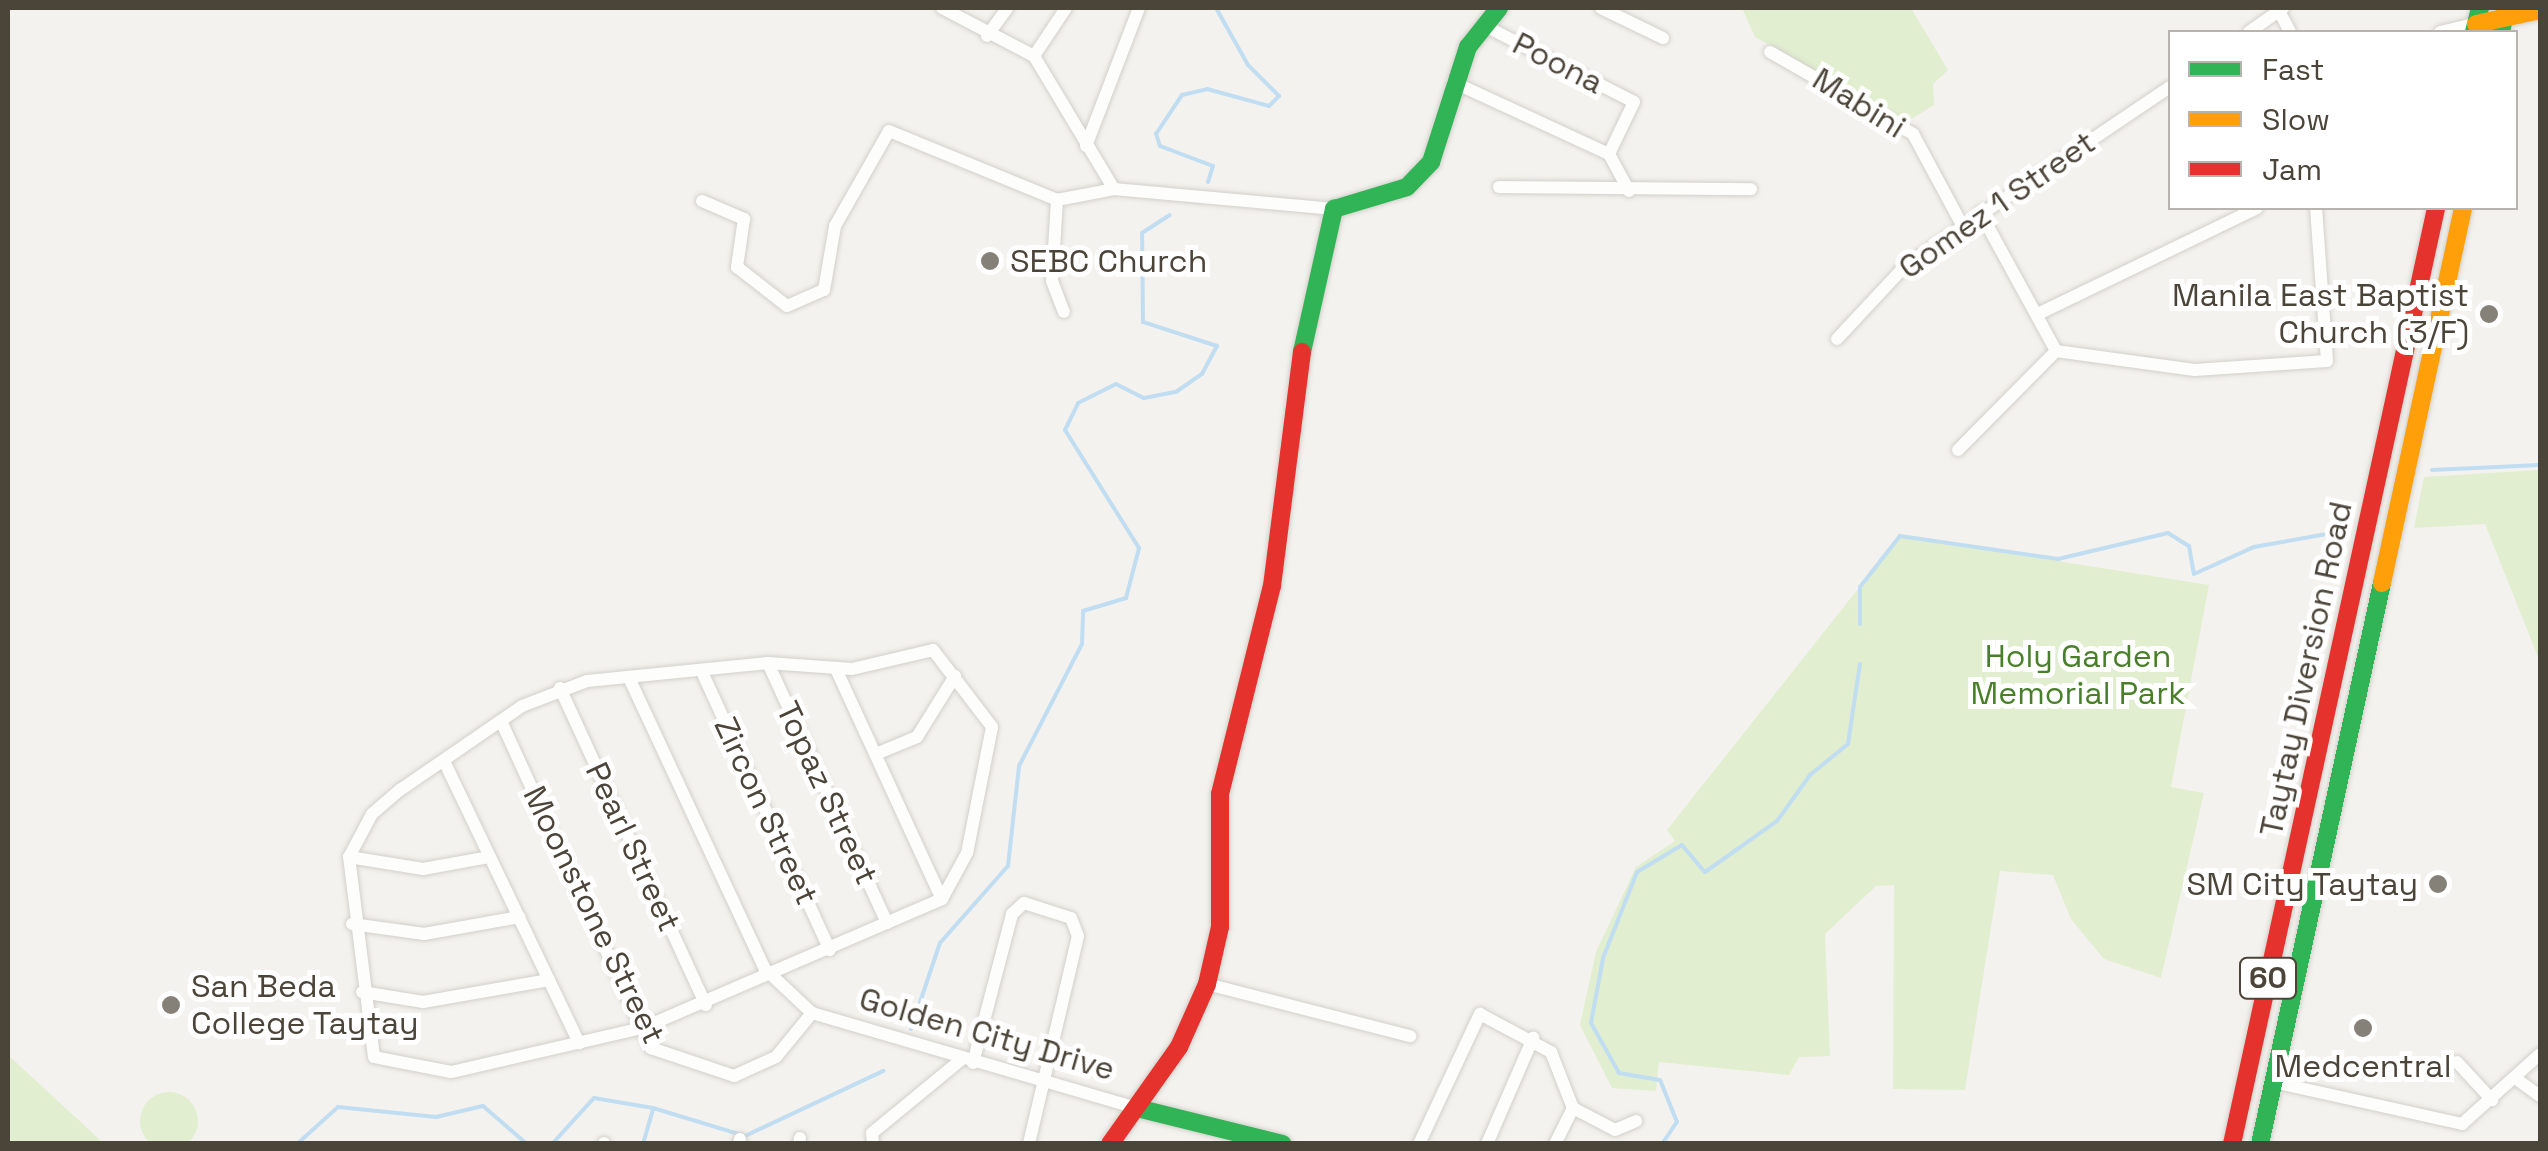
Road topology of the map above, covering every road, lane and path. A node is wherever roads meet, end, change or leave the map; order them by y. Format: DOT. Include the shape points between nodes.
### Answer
graph roads {
  1 [pos="942,8"];
  2 [pos="1007,8"];
  3 [pos="1066,8"];
  4 [pos="1138,8"];
  5 [pos="1499,8"];
  6 [pos="1601,8"];
  7 [pos="2281,9"];
  8 [pos="2540,10"];
  9 [pos="2504,19"];
  10 [pos="2477,21"];
  11 [pos="1485,26"];
  12 [pos="2253,30"];
  13 [pos="2447,30"];
  14 [pos="987,36"];
  15 [pos="1663,38"];
  16 [pos="1770,52"];
  17 [pos="1034,56"];
  18 [pos="1453,82"];
  19 [pos="2168,88"];
  20 [pos="1086,146"];
  21 [pos="1610,154"];
  22 [pos="1499,187"];
  23 [pos="1114,189"];
  24 [pos="1751,189"];
  25 [pos="1628,190"];
  26 [pos="1057,200"];
  27 [pos="702,201"];
  28 [pos="1334,209"];
  29 [pos="2254,210"];
  30 [pos="2316,210"];
  31 [pos="2436,210"];
  32 [pos="2463,210"];
  33 [pos="1980,212"];
  34 [pos="1961,223"];
  35 [pos="1064,312"];
  36 [pos="2040,313"];
  37 [pos="1837,339"];
  38 [pos="2056,352"];
  39 [pos="1958,450"];
  40 [pos="2382,454"];
  41 [pos="2410,460"];
  42 [pos="768,663"];
  43 [pos="836,669"];
  44 [pos="702,672"];
  45 [pos="955,676"];
  46 [pos="631,682"];
  47 [pos="560,688"];
  48 [pos="501,721"];
  49 [pos="876,754"];
  50 [pos="444,761"];
  51 [pos="348,857"];
  52 [pos="490,858"];
  53 [pos="942,899"];
  54 [pos="518,917"];
  55 [pos="887,923"];
  56 [pos="352,924"];
  57 [pos="830,950"];
  58 [pos="772,978"];
  59 [pos="549,980"];
  60 [pos="1207,984"];
  61 [pos="362,992"];
  62 [pos="706,1005"];
  63 [pos="812,1013"];
  64 [pos="642,1028"];
  65 [pos="1410,1036"];
  66 [pos="1533,1038"];
  67 [pos="579,1043"];
  68 [pos="2540,1054"];
  69 [pos="967,1062"];
  70 [pos="2457,1062"];
  71 [pos="2514,1078"];
  72 [pos="1042,1080"];
  73 [pos="2274,1082"];
  74 [pos="2540,1096"];
  75 [pos="2492,1100"];
  76 [pos="1137,1108"];
  77 [pos="1573,1108"];
  78 [pos="1636,1121"];
  79 [pos="873,1144"];
  80 [pos="1029,1144"];
  81 [pos="1110,1144"];
  82 [pos="1283,1144"];
  83 [pos="1419,1144"];
  84 [pos="1487,1144"];
  85 [pos="1556,1144"];
  86 [pos="2232,1144"];
  87 [pos="2260,1144"];
  1 -- 14 [label="street"];
  2 -- 14 [label="street"];
  3 -- 17 [label="street"];
  4 -- 20 [label="street"];
  5 -- 11 [label="main road"];
  6 -- 15 [label="street"];
  7 -- 12 [label="street"];
  8 -- 9 [label="main road"];
  9 -- 10 [label="main road"];
  10 -- 13 [label="street"];
  11 -- 18 [label="main road"];
  11 -- 21 [label="street, Poona" via="1634,102"];
  14 -- 17 [label="street"];
  16 -- 34 [label="street, Mabini" via="1913,134"];
  17 -- 20 [label="street"];
  18 -- 21 [label="street"];
  18 -- 28 [label="main road" via="1431,162 1407,187"];
  19 -- 33 [label="street, Gomez 1 Street"];
  20 -- 23 [label="street" via="1109,168"];
  21 -- 25 [label="street"];
  22 -- 25 [label="street"];
  23 -- 26 [label="street"];
  23 -- 28 [label="street"];
  24 -- 25 [label="street"];
  26 -- 27 [label="street" via="890,131 835,226 824,290 787,306 737,267 744,219"];
  26 -- 35 [label="street" via="1052,281"];
  28 -- 60 [label="main road" via="1289,410 1272,586 1226,757 1215,830 1220,927"];
  29 -- 36 [label="street"];
  30 -- 38 [label="street" via="2331,351 2318,366 2195,370"];
  31 -- 40 [label="main road, Taytay Diversion Road / 60"];
  32 -- 41 [label="main road, Taytay Diversion Road / 60"];
  33 -- 34 [label="street, Gomez 1 Street"];
  33 -- 36 [label="street"];
  34 -- 37 [label="street, Gomez 1 Street" via="1906,265"];
  36 -- 38 [label="street"];
  38 -- 39 [label="street"];
  40 -- 41 [label="main road"];
  40 -- 86 [label="main road, Taytay Diversion Road / 60"];
  41 -- 73 [label="main road, Taytay Diversion Road / 60"];
  42 -- 43 [label="street"];
  42 -- 44 [label="street"];
  42 -- 55 [label="street, Topaz Street"];
  43 -- 45 [label="street" via="928,649"];
  43 -- 49 [label="street"];
  44 -- 46 [label="street"];
  44 -- 57 [label="street, Zircon Street"];
  45 -- 49 [label="street" via="917,737"];
  45 -- 53 [label="street" via="992,727 967,853"];
  46 -- 47 [label="street"];
  46 -- 58 [label="street, Golden City Drive"];
  47 -- 48 [label="street"];
  47 -- 62 [label="street, Pearl Street"];
  48 -- 50 [label="street"];
  48 -- 64 [label="street, Moonstone Street"];
  49 -- 53 [label="street"];
  50 -- 51 [label="street" via="372,814"];
  50 -- 52 [label="street"];
  51 -- 52 [label="street" via="423,869"];
  51 -- 56 [label="street"];
  52 -- 54 [label="street"];
  53 -- 55 [label="street"];
  54 -- 56 [label="street" via="424,934"];
  54 -- 59 [label="street"];
  55 -- 57 [label="street"];
  56 -- 61 [label="street"];
  57 -- 58 [label="street"];
  58 -- 62 [label="street"];
  58 -- 63 [label="street, Golden City Drive"];
  59 -- 61 [label="street" via="423,1002"];
  59 -- 67 [label="street"];
  60 -- 65 [label="street"];
  60 -- 76 [label="main road"];
  61 -- 67 [label="street" via="380,1060 451,1072"];
  62 -- 64 [label="street"];
  63 -- 64 [label="street, Moonstone Street" via="776,1058 734,1076 660,1055"];
  63 -- 69 [label="street, Golden City Drive"];
  64 -- 67 [label="street"];
  66 -- 77 [label="street" via="1563,1072"];
  66 -- 83 [label="street" via="1487,1012 1474,1021"];
  66 -- 84 [label="street"];
  68 -- 71 [label="street"];
  69 -- 72 [label="street, Golden City Drive"];
  69 -- 72 [label="street" via="1012,914 1024,903 1049,908 1070,918 1078,936"];
  69 -- 79 [label="street" via="872,1132"];
  70 -- 75 [label="street"];
  71 -- 74 [label="street"];
  71 -- 75 [label="street"];
  72 -- 76 [label="street, Golden City Drive"];
  72 -- 80 [label="street"];
  73 -- 75 [label="street" via="2462,1124"];
  73 -- 87 [label="main road, Taytay Diversion Road / 60"];
  76 -- 81 [label="main road"];
  76 -- 82 [label="main road, Golden City Drive"];
  77 -- 78 [label="street" via="1616,1130"];
  77 -- 85 [label="street"];
}
